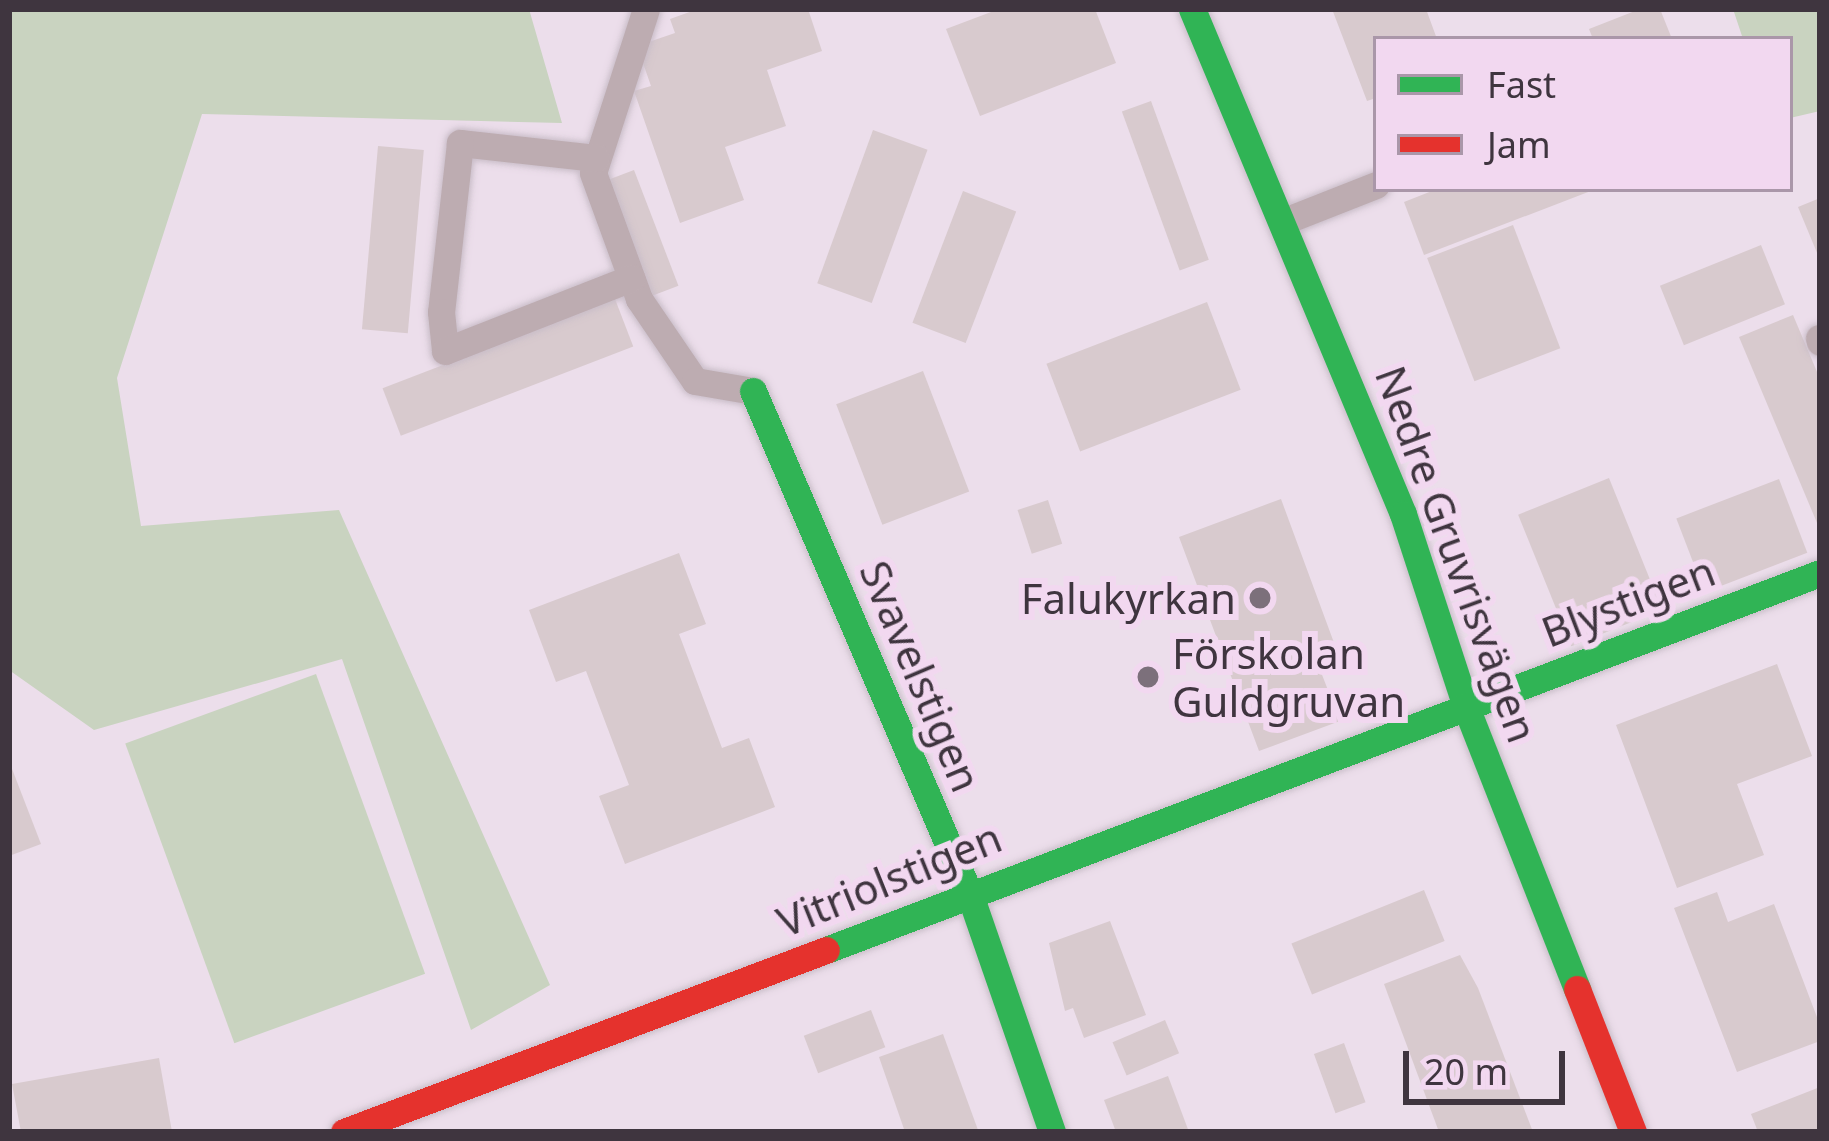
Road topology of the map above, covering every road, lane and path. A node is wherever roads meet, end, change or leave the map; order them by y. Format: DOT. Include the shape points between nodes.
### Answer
graph roads {
  1 [pos="646,9"];
  2 [pos="1192,9"];
  3 [pos="596,158"];
  4 [pos="1373,186"];
  5 [pos="1282,222"];
  6 [pos="631,278"];
  7 [pos="753,391"];
  8 [pos="1820,573"];
  9 [pos="1466,707"];
  10 [pos="970,896"];
  11 [pos="344,1132"];
  12 [pos="1052,1132"];
  13 [pos="1633,1132"];
  1 -- 3 [label="lane"];
  2 -- 5 [label="street, Nedre Gruvrisvägen"];
  3 -- 6 [label="lane" via="593,173"];
  3 -- 6 [label="lane" via="460,143 441,312 445,351"];
  4 -- 5 [label="lane"];
  5 -- 9 [label="street, Nedre Gruvrisvägen" via="1402,514"];
  6 -- 7 [label="lane" via="695,381"];
  7 -- 10 [label="street, Svavelstigen"];
  8 -- 9 [label="street, Blystigen"];
  9 -- 10 [label="street, Vitriolstigen"];
  9 -- 13 [label="street, Nedre Gruvrisvägen"];
  10 -- 11 [label="street, Vitriolstigen"];
  10 -- 12 [label="street, Svavelstigen"];
}
